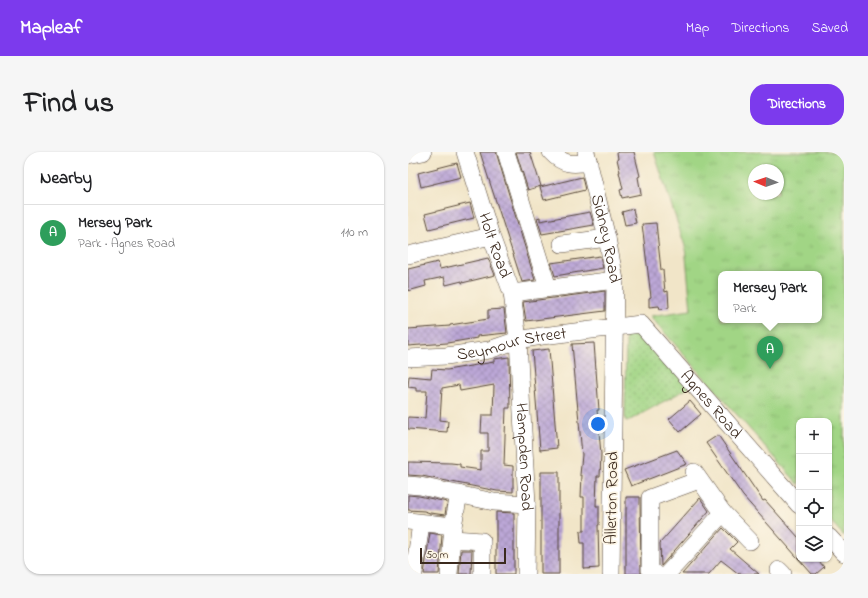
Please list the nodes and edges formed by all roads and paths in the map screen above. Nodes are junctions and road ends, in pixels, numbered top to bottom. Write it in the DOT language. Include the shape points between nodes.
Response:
graph roads {
  1 [pos="423,152"];
  2 [pos="465,152"];
  3 [pos="506,152"];
  4 [pos="552,152"];
  5 [pos="408,155"];
  6 [pos="588,157"];
  7 [pos="491,236"];
  8 [pos="607,238"];
  9 [pos="562,244"];
  10 [pos="408,255"];
  11 [pos="615,280"];
  12 [pos="548,288"];
  13 [pos="512,293"];
  14 [pos="615,327"];
  15 [pos="518,340"];
  16 [pos="408,358"];
  17 [pos="408,485"];
  18 [pos="459,494"];
  19 [pos="796,502"];
  20 [pos="527,504"];
  21 [pos="723,513"];
  22 [pos="414,522"];
  23 [pos="453,532"];
  24 [pos="832,540"];
  25 [pos="750,541"];
  26 [pos="844,553"];
  27 [pos="414,573"];
  28 [pos="449,574"];
  29 [pos="482,574"];
  30 [pos="526,574"];
  31 [pos="611,574"];
  32 [pos="655,574"];
  33 [pos="667,574"];
  1 -- 5 [label="street"];
  2 -- 7 [label="street, Holt Road"];
  3 -- 12 [label="street"];
  4 -- 6 [label="street" via="558,160 575,165"];
  6 -- 8 [label="street, Sidney Road"];
  7 -- 10 [label="street"];
  7 -- 13 [label="street, Holt Road"];
  8 -- 9 [label="street"];
  8 -- 11 [label="street, Sidney Road"];
  11 -- 12 [label="street"];
  11 -- 14 [label="street, Sidney Road"];
  12 -- 13 [label="street"];
  13 -- 15 [label="street, Holt Road"];
  14 -- 15 [label="street, Seymour Street"];
  14 -- 19 [label="street, Agnes Road" via="641,324"];
  14 -- 31 [label="street, Allerton Road"];
  15 -- 16 [label="street, Seymour Street" via="489,350"];
  15 -- 20 [label="street, Hampden Road"];
  17 -- 18 [label="street"];
  18 -- 20 [label="street" via="494,502"];
  18 -- 23 [label="street"];
  20 -- 30 [label="street, Hampden Road"];
  21 -- 25 [label="street"];
  21 -- 32 [label="street" via="696,476 650,498 650,570"];
  21 -- 33 [label="street"];
  22 -- 23 [label="street"];
  22 -- 27 [label="street"];
  23 -- 28 [label="street"];
  23 -- 29 [label="street" via="482,541"];
  24 -- 26 [label="street"];
}
